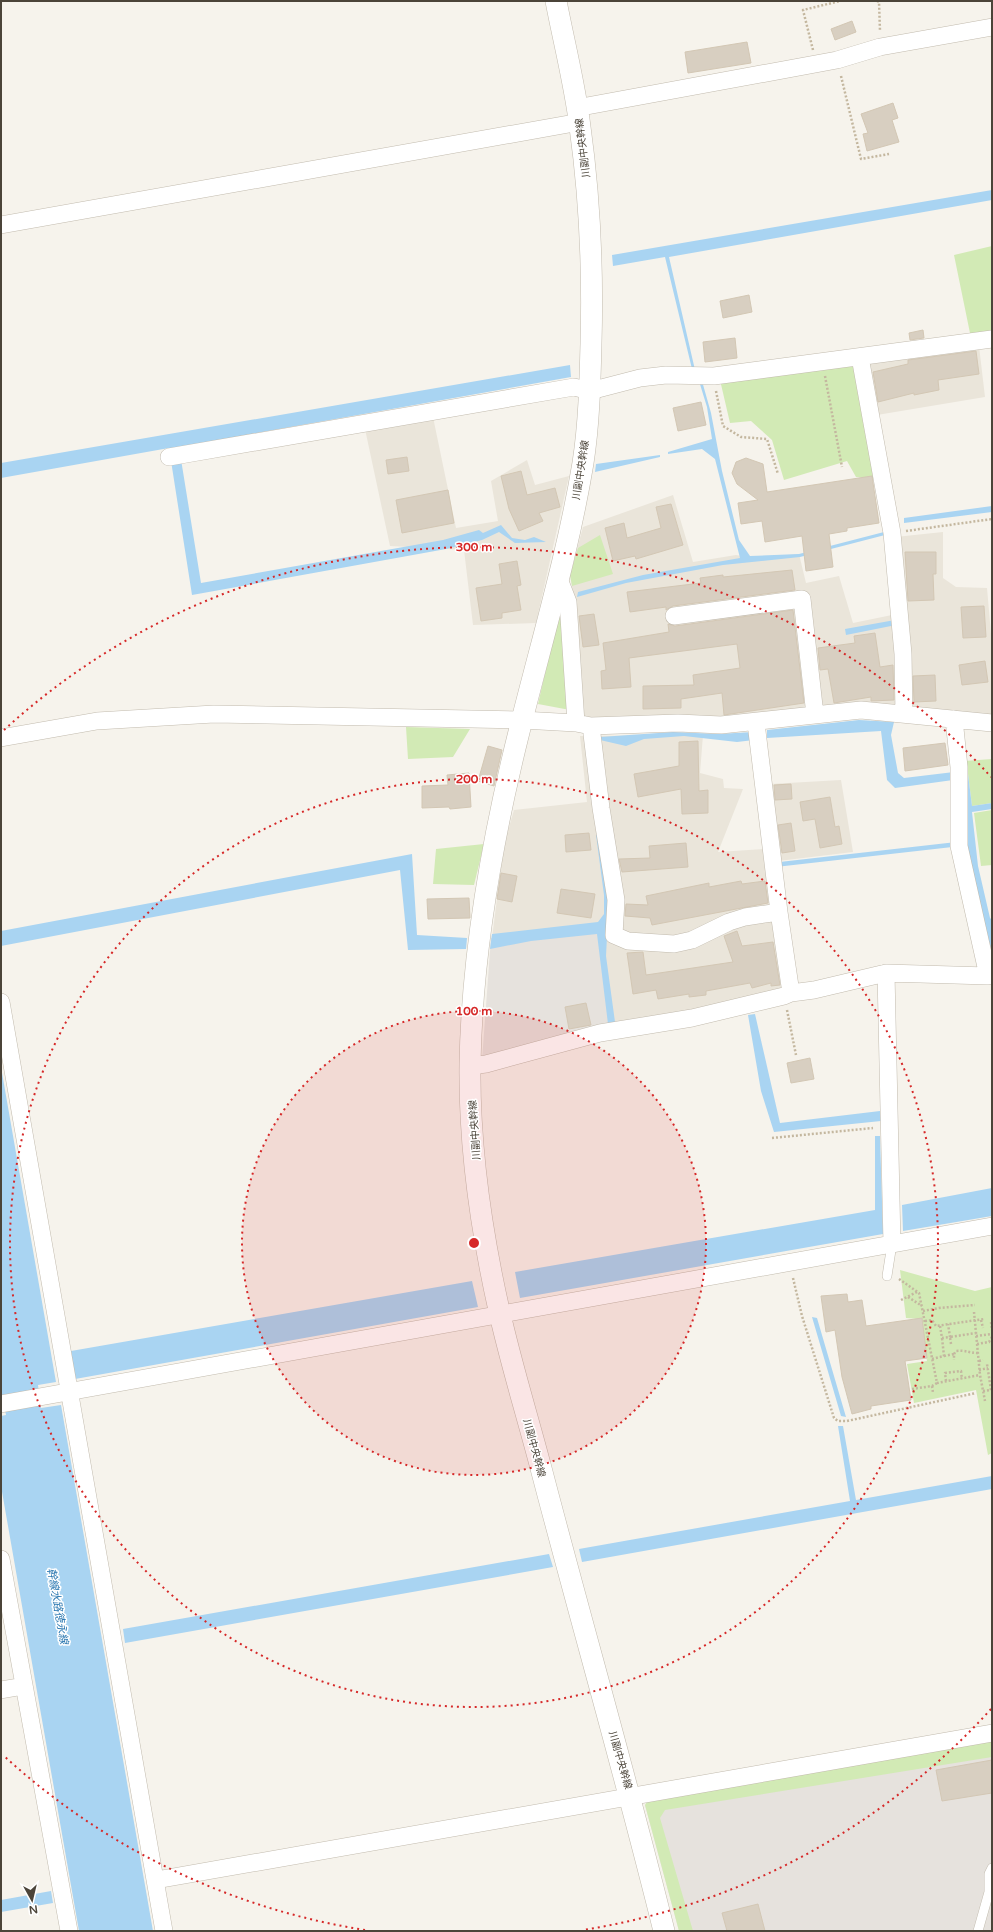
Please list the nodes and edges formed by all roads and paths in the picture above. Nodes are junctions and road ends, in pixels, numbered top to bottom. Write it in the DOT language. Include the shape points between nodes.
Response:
graph roads {
  1 [pos="556,1"];
  2 [pos="840,1"];
  3 [pos="877,1"];
  4 [pos="992,27"];
  5 [pos="880,47"];
  6 [pos="837,60"];
  7 [pos="816,64"];
  8 [pos="578,115"];
  9 [pos="890,154"];
  10 [pos="1,225"];
  11 [pos="992,339"];
  12 [pos="860,357"];
  13 [pos="822,362"];
  14 [pos="714,376"];
  15 [pos="590,391"];
  16 [pos="176,456"];
  17 [pos="842,467"];
  18 [pos="778,474"];
  19 [pos="992,519"];
  20 [pos="892,533"];
  21 [pos="558,579"];
  22 [pos="674,616"];
  23 [pos="904,714"];
  24 [pos="815,715"];
  25 [pos="954,719"];
  26 [pos="522,720"];
  27 [pos="756,723"];
  28 [pos="992,723"];
  29 [pos="584,724"];
  30 [pos="1,738"];
  31 [pos="779,912"];
  32 [pos="886,973"];
  33 [pos="788,995"];
  34 [pos="1,1002"];
  35 [pos="796,1055"];
  36 [pos="470,1066"];
  37 [pos="890,1127"];
  38 [pos="772,1138"];
  39 [pos="992,1226"];
  40 [pos="892,1244"];
  41 [pos="789,1262"];
  42 [pos="887,1273"];
  43 [pos="918,1292"];
  44 [pos="908,1296"];
  45 [pos="901,1300"];
  46 [pos="974,1305"];
  47 [pos="922,1306"];
  48 [pos="923,1312"];
  49 [pos="974,1312"];
  50 [pos="500,1314"];
  51 [pos="925,1321"];
  52 [pos="975,1321"];
  53 [pos="991,1322"];
  54 [pos="948,1324"];
  55 [pos="940,1326"];
  56 [pos="983,1328"];
  57 [pos="992,1332"];
  58 [pos="976,1334"];
  59 [pos="950,1337"];
  60 [pos="992,1337"];
  61 [pos="942,1338"];
  62 [pos="952,1344"];
  63 [pos="977,1344"];
  64 [pos="978,1353"];
  65 [pos="954,1354"];
  66 [pos="944,1356"];
  67 [pos="932,1359"];
  68 [pos="954,1360"];
  69 [pos="983,1360"];
  70 [pos="979,1361"];
  71 [pos="987,1364"];
  72 [pos="988,1368"];
  73 [pos="980,1370"];
  74 [pos="980,1376"];
  75 [pos="962,1378"];
  76 [pos="946,1381"];
  77 [pos="937,1383"];
  78 [pos="932,1386"];
  79 [pos="912,1389"];
  80 [pos="983,1391"];
  81 [pos="69,1392"];
  82 [pos="933,1393"];
  83 [pos="976,1394"];
  84 [pos="985,1401"];
  85 [pos="1,1404"];
  86 [pos="1,1559"];
  87 [pos="24,1686"];
  88 [pos="1,1690"];
  89 [pos="992,1733"];
  90 [pos="631,1798"];
  91 [pos="992,1868"];
  92 [pos="156,1880"];
  93 [pos="990,1891"];
  94 [pos="69,1931"];
  95 [pos="164,1931"];
  96 [pos="664,1931"];
  97 [pos="978,1931"];
  1 -- 8 [label="street, 川副中央幹線"];
  2 -- 7 [label="path" via="803,10"];
  3 -- 5 [label="path"];
  4 -- 5 [label="street"];
  5 -- 6 [label="street"];
  6 -- 7 [label="street"];
  6 -- 9 [label="path" via="861,159"];
  7 -- 8 [label="street"];
  8 -- 10 [label="street"];
  8 -- 15 [label="street, 川副中央幹線" via="590,225"];
  11 -- 12 [label="street"];
  12 -- 13 [label="street"];
  12 -- 20 [label="street"];
  13 -- 14 [label="street"];
  13 -- 17 [label="path"];
  14 -- 15 [label="street" via="666,375 640,378"];
  14 -- 18 [label="path" via="723,426 741,437 767,439"];
  15 -- 16 [label="street" via="574,387"];
  15 -- 21 [label="street, 川副中央幹線" via="583,459"];
  19 -- 20 [label="path"];
  20 -- 23 [label="street" via="903,654"];
  21 -- 26 [label="street, 川副中央幹線"];
  21 -- 29 [label="street" via="568,602"];
  22 -- 24 [label="street" via="802,599"];
  23 -- 24 [label="street" via="861,710"];
  23 -- 25 [label="street"];
  24 -- 27 [label="street"];
  25 -- 28 [label="street"];
  25 -- 32 [label="street" via="959,767 959,846 988,976"];
  26 -- 29 [label="street"];
  26 -- 30 [label="street" via="214,714 97,721"];
  26 -- 36 [label="street, 川副中央幹線" via="494,846 480,932"];
  27 -- 29 [label="street" via="721,726 678,723"];
  27 -- 31 [label="street"];
  29 -- 31 [label="street" via="616,900 614,935 628,941 674,944 692,940 745,917"];
  31 -- 33 [label="street"];
  32 -- 33 [label="street"];
  32 -- 37 [label="street"];
  33 -- 35 [label="path"];
  33 -- 36 [label="street" via="692,1018 600,1033"];
  34 -- 81 [label="street"];
  36 -- 50 [label="street, 川副中央幹線" via="478,1184"];
  37 -- 38 [label="path"];
  37 -- 40 [label="street"];
  39 -- 40 [label="street"];
  40 -- 41 [label="street"];
  40 -- 42 [label="lane"];
  41 -- 50 [label="street"];
  41 -- 83 [label="path" via="802,1316 834,1418 838,1421"];
  42 -- 43 [label="path"];
  43 -- 44 [label="path"];
  43 -- 47 [label="path"];
  44 -- 45 [label="path"];
  44 -- 47 [label="path"];
  46 -- 48 [label="path"];
  47 -- 48 [label="path"];
  48 -- 51 [label="path"];
  49 -- 52 [label="path"];
  50 -- 81 [label="street"];
  50 -- 90 [label="street, 川副中央幹線"];
  51 -- 55 [label="path" via="932,1320 936,1326"];
  51 -- 67 [label="path"];
  52 -- 54 [label="path"];
  52 -- 56 [label="path" via="983,1320"];
  52 -- 58 [label="path"];
  53 -- 57 [label="path"];
  54 -- 55 [label="path"];
  54 -- 59 [label="path"];
  55 -- 61 [label="path"];
  57 -- 58 [label="path"];
  58 -- 59 [label="path"];
  58 -- 63 [label="path"];
  59 -- 61 [label="path"];
  59 -- 62 [label="path"];
  60 -- 63 [label="path" via="989,1342"];
  61 -- 66 [label="path"];
  63 -- 64 [label="path"];
  64 -- 65 [label="path" via="966,1350 956,1351"];
  64 -- 70 [label="path"];
  65 -- 66 [label="path"];
  65 -- 68 [label="path"];
  66 -- 67 [label="path"];
  67 -- 77 [label="path"];
  69 -- 70 [label="path"];
  70 -- 73 [label="path"];
  71 -- 72 [label="path"];
  72 -- 73 [label="path"];
  72 -- 80 [label="path" via="991,1390"];
  73 -- 74 [label="path"];
  74 -- 75 [label="path"];
  74 -- 80 [label="path"];
  75 -- 76 [label="path"];
  75 -- 76 [label="path" via="961,1371 945,1373"];
  76 -- 77 [label="path"];
  77 -- 78 [label="path"];
  78 -- 79 [label="path"];
  78 -- 82 [label="path"];
  80 -- 84 [label="path"];
  81 -- 85 [label="street"];
  81 -- 92 [label="street"];
  86 -- 87 [label="street"];
  87 -- 88 [label="street"];
  87 -- 94 [label="street"];
  89 -- 90 [label="street"];
  90 -- 92 [label="street"];
  90 -- 96 [label="street, 川副中央幹線"];
  91 -- 93 [label="lane" via="989,1874"];
  92 -- 95 [label="street"];
  93 -- 97 [label="lane"];
}
